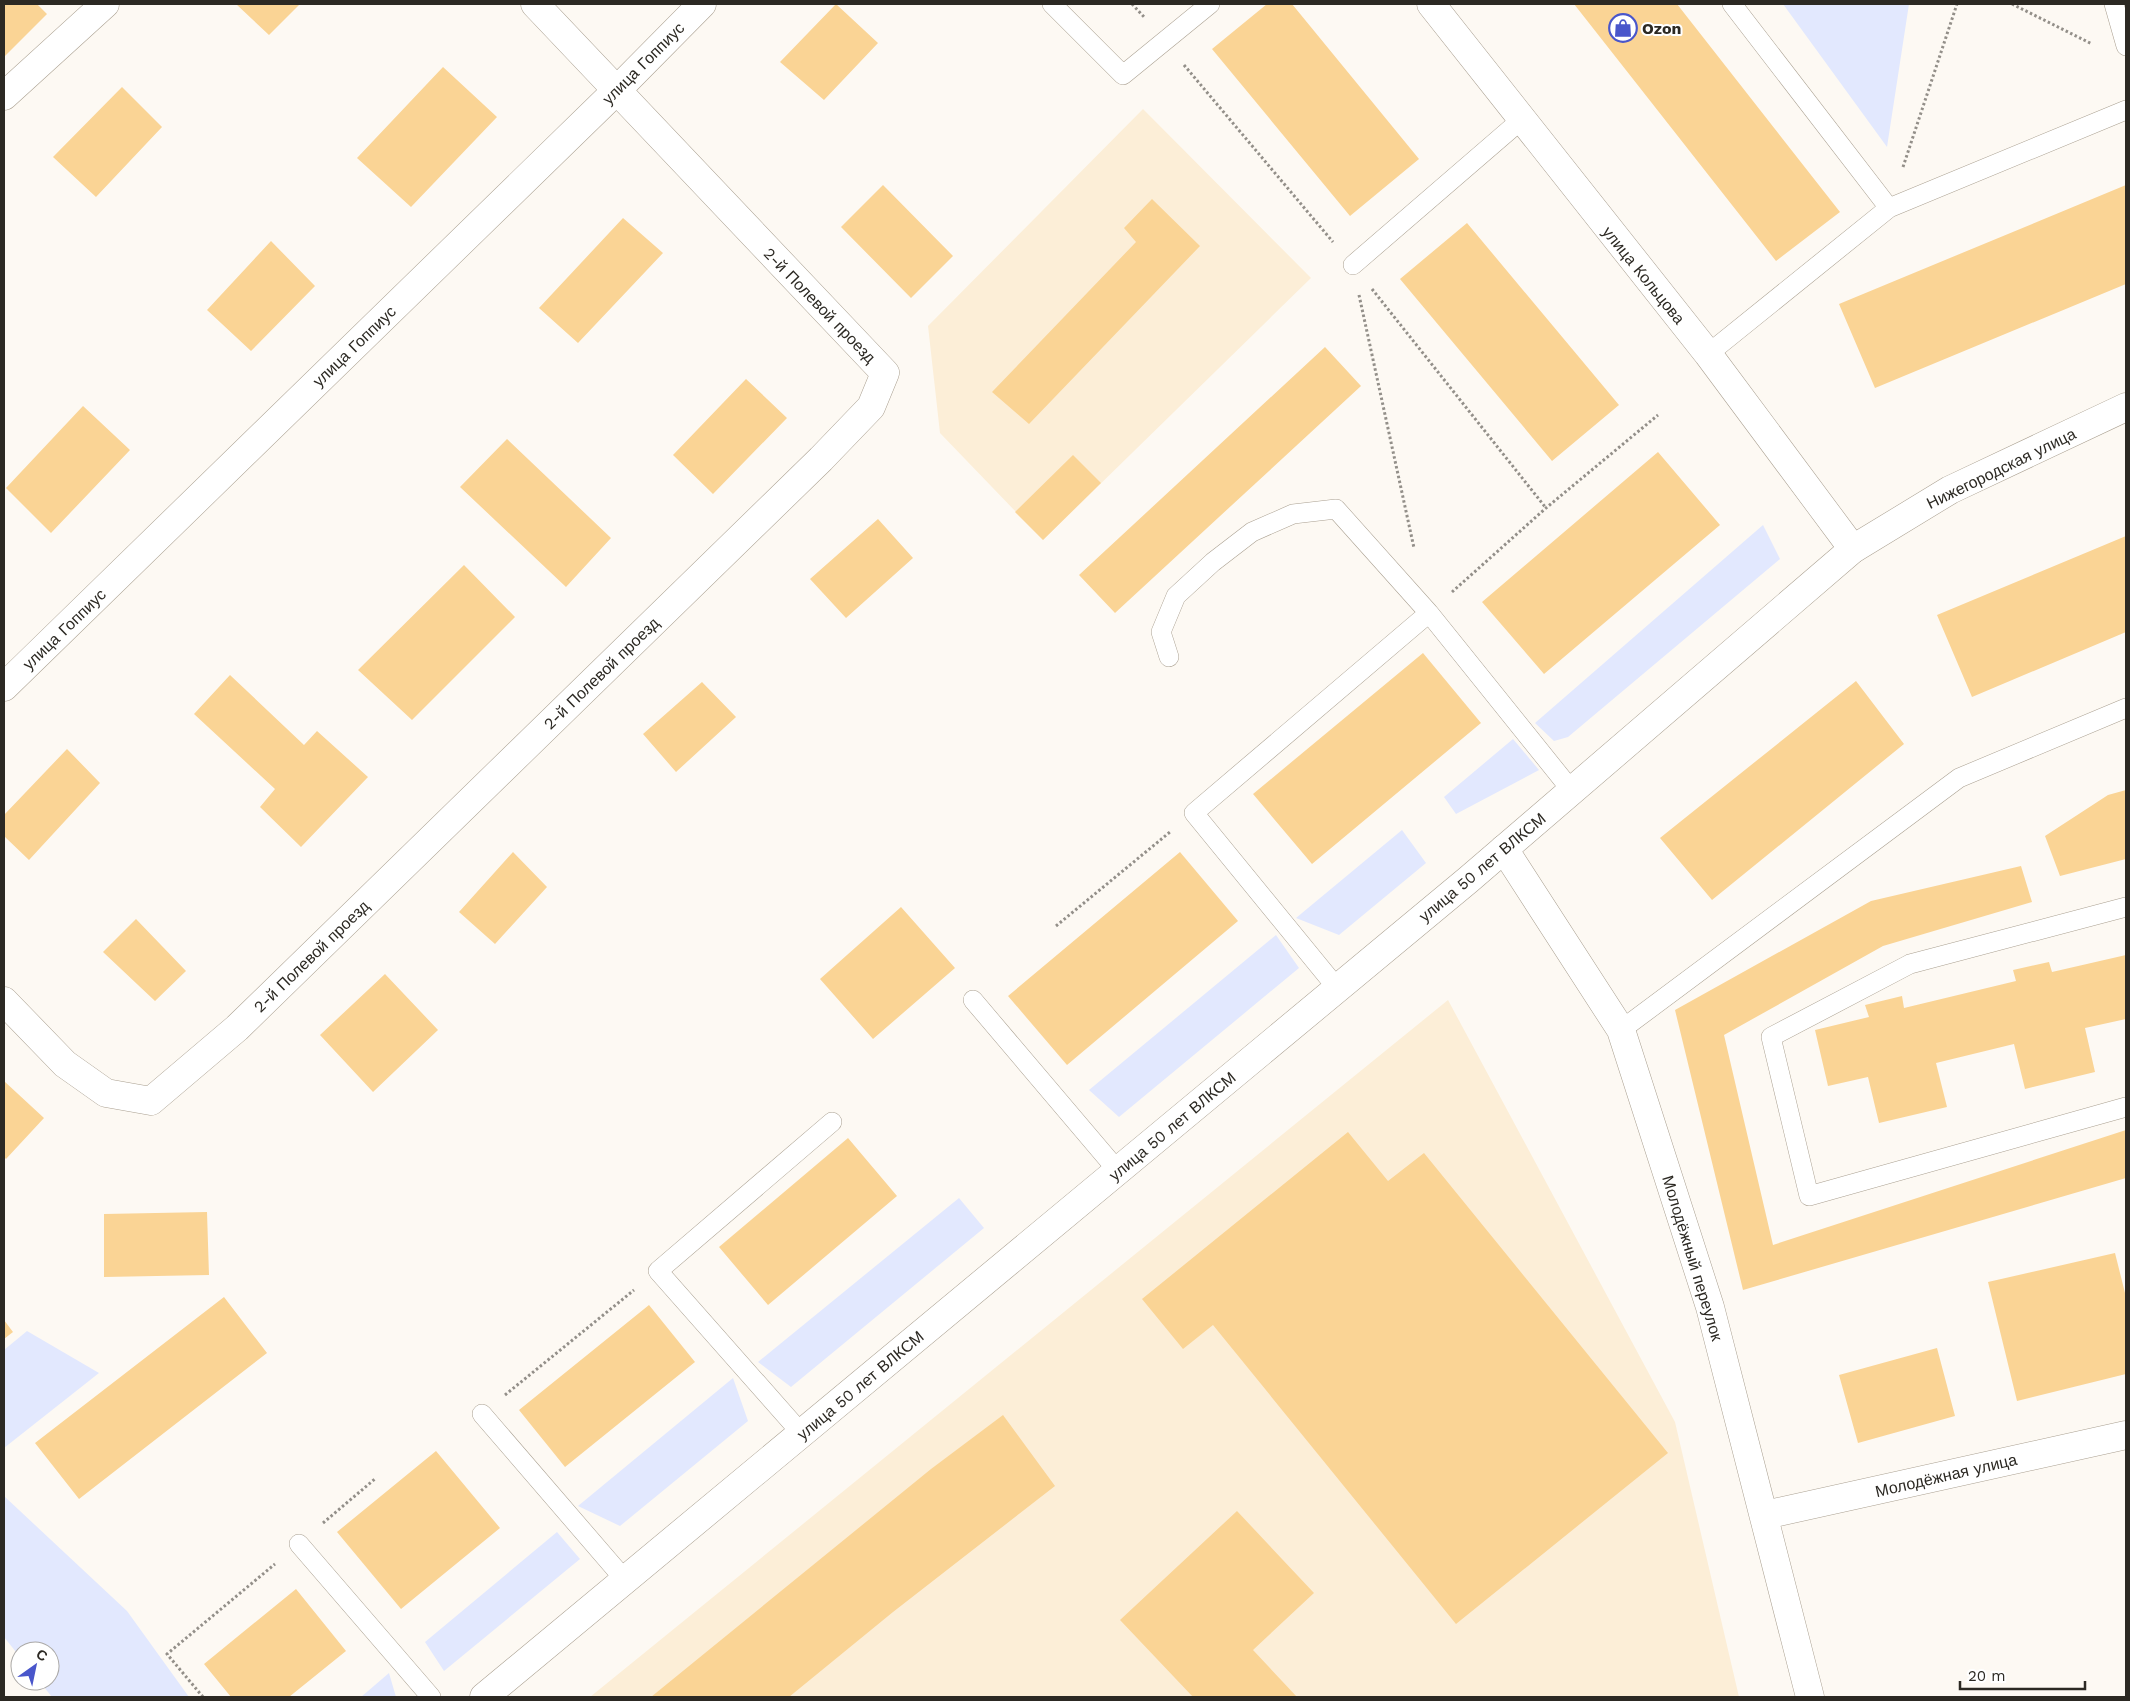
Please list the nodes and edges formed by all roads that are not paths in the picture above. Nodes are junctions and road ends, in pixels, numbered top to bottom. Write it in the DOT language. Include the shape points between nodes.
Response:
graph roads {
  1 [pos="105,4"];
  2 [pos="535,4"];
  3 [pos="702,4"];
  4 [pos="1052,4"];
  5 [pos="1210,4"];
  6 [pos="1431,4"];
  7 [pos="1732,4"];
  8 [pos="2114,4"];
  9 [pos="2126,46"];
  10 [pos="617,90"];
  11 [pos="4,96"];
  12 [pos="2126,110"];
  13 [pos="1521,120"];
  14 [pos="1889,208"];
  15 [pos="1353,265"];
  16 [pos="1708,354"];
  17 [pos="2126,407"];
  18 [pos="1853,549"];
  19 [pos="1429,613"];
  20 [pos="1169,657"];
  21 [pos="4,687"];
  22 [pos="2126,708"];
  23 [pos="1572,791"];
  24 [pos="1504,849"];
  25 [pos="2126,907"];
  26 [pos="1337,988"];
  27 [pos="972,1000"];
  28 [pos="4,1002"];
  29 [pos="1621,1030"];
  30 [pos="2126,1107"];
  31 [pos="832,1122"];
  32 [pos="1118,1171"];
  33 [pos="482,1414"];
  34 [pos="802,1434"];
  35 [pos="2126,1435"];
  36 [pos="1765,1516"];
  37 [pos="299,1544"];
  38 [pos="625,1580"];
  39 [pos="431,1697"];
  40 [pos="484,1697"];
  41 [pos="1810,1697"];
  1 -- 11 [label="street"];
  2 -- 10 [label="street"];
  3 -- 10 [label="street, улица Гоппиус"];
  4 -- 5 [label="lane" via="1123,75"];
  6 -- 13 [label="street, улица Кольцова"];
  7 -- 14 [label="lane"];
  8 -- 9 [label="lane"];
  10 -- 21 [label="street, улица Гоппиус"];
  10 -- 28 [label="street, 2-й Полевой проезд" via="885,373 872,407 237,1028 151,1102 106,1093 65,1064"];
  12 -- 14 [label="lane"];
  13 -- 15 [label="lane"];
  13 -- 16 [label="street, улица Кольцова"];
  14 -- 16 [label="lane"];
  16 -- 18 [label="street, улица Кольцова"];
  17 -- 18 [label="street, Нижегородская улица" via="1950,490"];
  18 -- 23 [label="street, улица 50 лет ВЛКСМ"];
  19 -- 20 [label="lane" via="1336,509 1293,514 1252,532 1176,596 1161,632"];
  19 -- 23 [label="lane"];
  19 -- 26 [label="lane" via="1194,812"];
  22 -- 29 [label="lane" via="1959,778"];
  23 -- 24 [label="street, улица 50 лет ВЛКСМ"];
  24 -- 26 [label="street, улица 50 лет ВЛКСМ"];
  24 -- 29 [label="street, Молодёжный переулок"];
  25 -- 30 [label="lane" via="1910,964 1771,1037 1809,1196"];
  26 -- 32 [label="street, улица 50 лет ВЛКСМ"];
  27 -- 32 [label="lane"];
  29 -- 36 [label="street, Молодёжный переулок" via="1710,1307"];
  31 -- 34 [label="lane" via="658,1271"];
  32 -- 34 [label="street, улица 50 лет ВЛКСМ"];
  33 -- 38 [label="lane"];
  34 -- 38 [label="street, улица 50 лет ВЛКСМ"];
  35 -- 36 [label="street, Молодёжная улица"];
  36 -- 41 [label="street, Молодёжный переулок"];
  37 -- 39 [label="lane"];
  38 -- 40 [label="street, улица 50 лет ВЛКСМ"];
}
